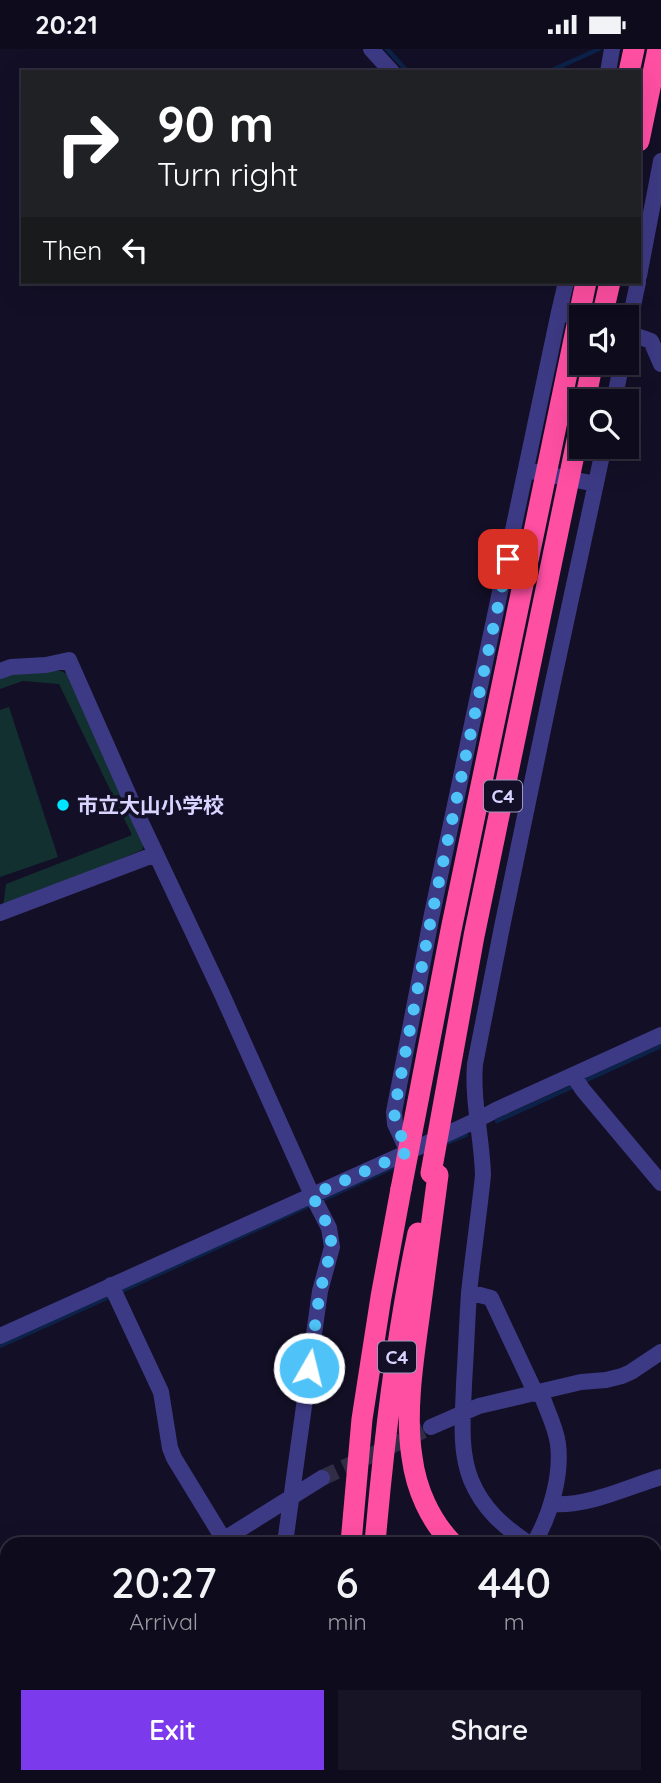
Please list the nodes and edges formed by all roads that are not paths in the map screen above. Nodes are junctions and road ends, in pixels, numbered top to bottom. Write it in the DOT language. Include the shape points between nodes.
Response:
graph roads {
  1 [pos="371,49"];
  2 [pos="634,49"];
  3 [pos="658,49"];
  4 [pos="615,50"];
  5 [pos="389,70"];
  6 [pos="609,70"];
  7 [pos="629,70"];
  8 [pos="641,131"];
  9 [pos="661,161"];
  10 [pos="641,266"];
  11 [pos="566,284"];
  12 [pos="586,284"];
  13 [pos="610,284"];
  14 [pos="638,284"];
  15 [pos="605,305"];
  16 [pos="633,305"];
  17 [pos="559,312"];
  18 [pos="569,315"];
  19 [pos="639,338"];
  20 [pos="661,364"];
  21 [pos="573,459"];
  22 [pos="601,459"];
  23 [pos="526,470"];
  24 [pos="596,484"];
  25 [pos="0,671"];
  26 [pos="482,683"];
  27 [pos="550,697"];
  28 [pos="156,854"];
  29 [pos="0,913"];
  30 [pos="432,914"];
  31 [pos="502,927"];
  32 [pos="661,1035"];
  33 [pos="573,1075"];
  34 [pos="477,1120"];
  35 [pos="408,1152"];
  36 [pos="435,1174"];
  37 [pos="661,1183"];
  38 [pos="312,1195"];
  39 [pos="111,1285"];
  40 [pos="469,1292"];
  41 [pos="0,1336"];
  42 [pos="661,1352"];
  43 [pos="538,1393"];
  44 [pos="463,1413"];
  45 [pos="431,1427"];
  46 [pos="661,1477"];
  47 [pos="322,1478"];
  48 [pos="292,1497"];
  49 [pos="552,1504"];
  50 [pos="218,1537"];
  51 [pos="229,1537"];
  52 [pos="286,1537"];
  53 [pos="350,1537"];
  54 [pos="377,1537"];
  55 [pos="445,1537"];
  56 [pos="520,1537"];
  57 [pos="537,1537"];
  1 -- 5 [label="street"];
  2 -- 7 [label="highway"];
  3 -- 8 [label="highway"];
  4 -- 6 [label="street"];
  9 -- 10 [label="street"];
  11 -- 17 [label="street"];
  12 -- 53 [label="highway, C4, bridge" via="401,1189 362,1419"];
  13 -- 15 [label="highway"];
  14 -- 16 [label="street"];
  17 -- 18 [label="street"];
  17 -- 23 [label="street"];
  19 -- 20 [label="street" via="651,341"];
  21 -- 36 [label="highway, C4, bridge" via="474,936"];
  22 -- 24 [label="street"];
  23 -- 24 [label="street"];
  23 -- 26 [label="street"];
  24 -- 27 [label="street"];
  25 -- 28 [label="street" via="69,660"];
  26 -- 27 [label="street"];
  26 -- 30 [label="street"];
  27 -- 31 [label="street"];
  28 -- 29 [label="street"];
  28 -- 38 [label="street"];
  30 -- 31 [label="street"];
  30 -- 35 [label="street" via="394,1112"];
  31 -- 34 [label="street" via="475,1064"];
  32 -- 33 [label="street"];
  33 -- 34 [label="street"];
  33 -- 37 [label="street"];
  34 -- 35 [label="street"];
  34 -- 40 [label="street" via="483,1175"];
  35 -- 38 [label="street"];
  36 -- 54 [label="highway, C4" via="411,1263"];
  36 -- 55 [label="highway" via="413,1364 410,1445 422,1495"];
  38 -- 39 [label="street"];
  38 -- 48 [label="street" via="329,1228 332,1247 320,1291"];
  39 -- 41 [label="street"];
  39 -- 50 [label="street" via="161,1392 174,1458"];
  40 -- 43 [label="street" via="491,1298"];
  40 -- 44 [label="street"];
  42 -- 43 [label="street" via="622,1376"];
  43 -- 44 [label="street"];
  43 -- 49 [label="street" via="558,1442"];
  44 -- 45 [label="street"];
  44 -- 56 [label="street" via="465,1461 477,1493 497,1520"];
  46 -- 49 [label="street" via="595,1499"];
  47 -- 48 [label="street"];
  48 -- 51 [label="street"];
  48 -- 52 [label="street"];
  49 -- 57 [label="street"];
}
